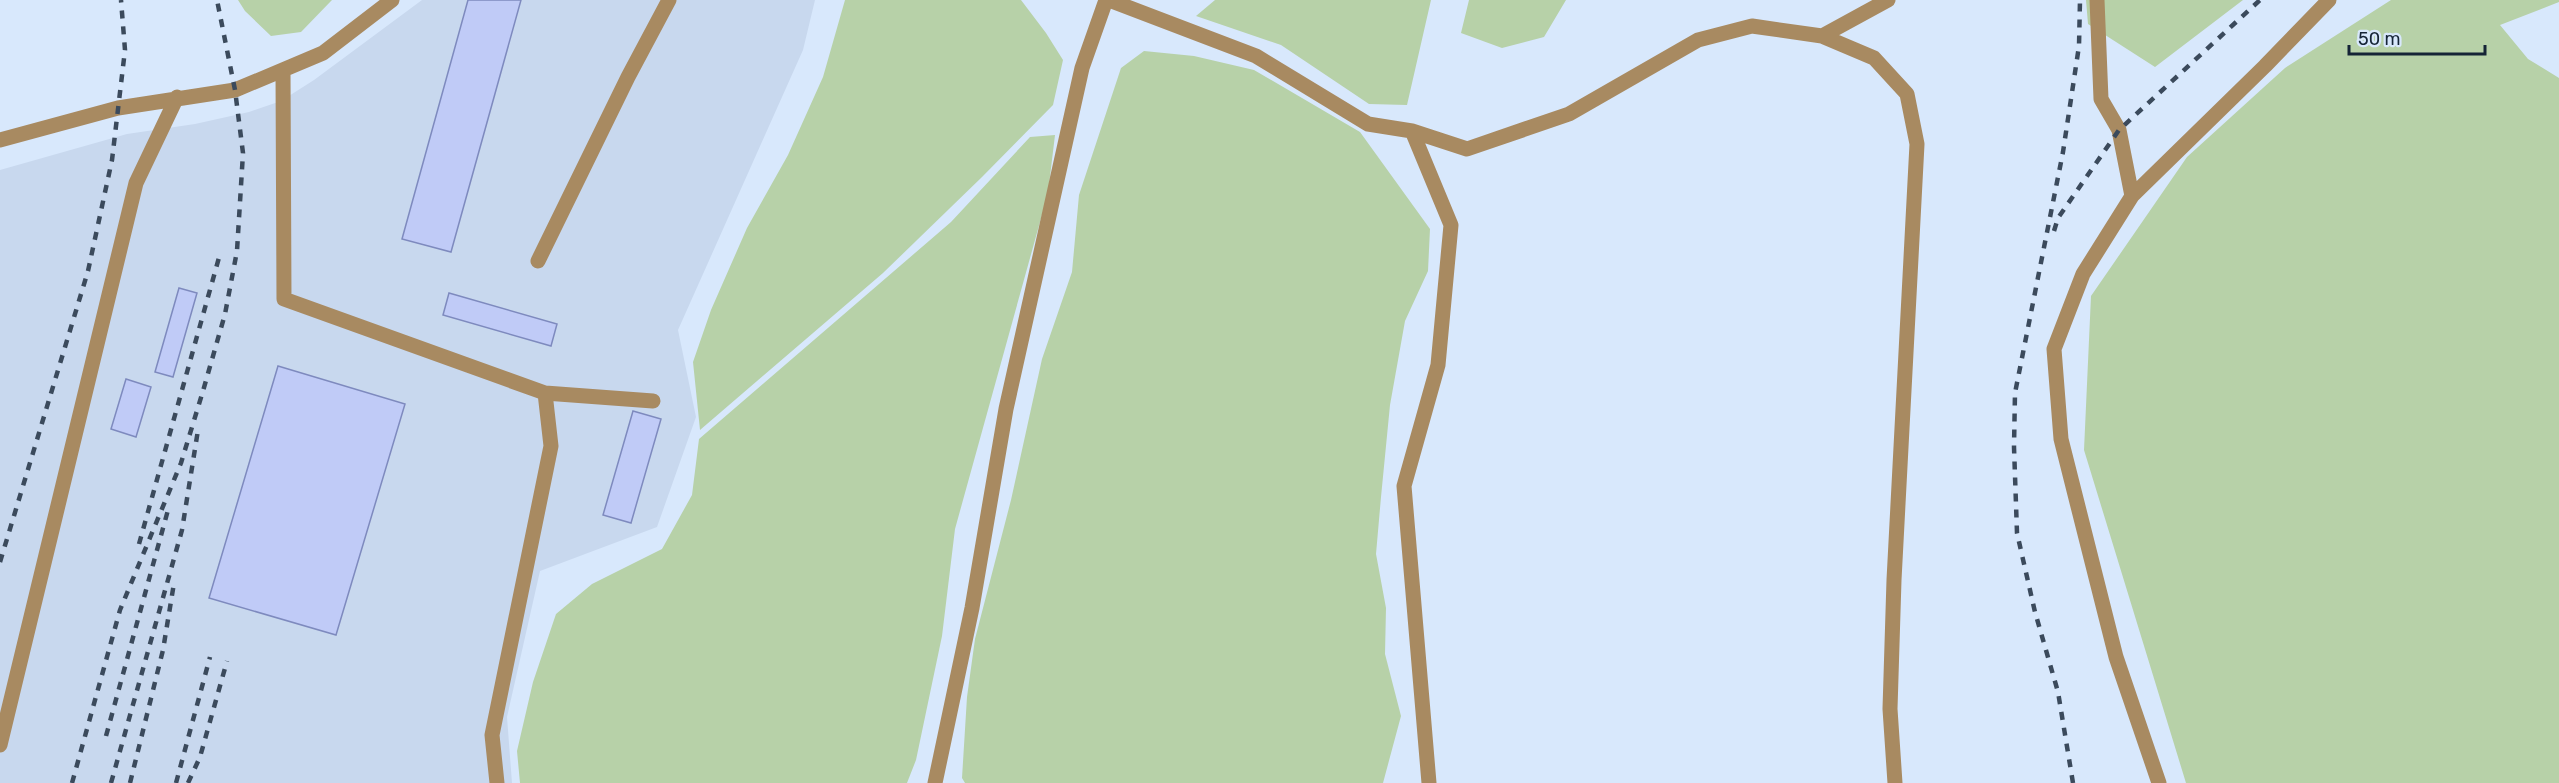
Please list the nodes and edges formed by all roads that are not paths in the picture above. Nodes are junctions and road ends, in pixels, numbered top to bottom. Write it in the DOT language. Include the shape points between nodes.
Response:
graph roads {
  1 [pos="392,0"];
  2 [pos="669,0"];
  3 [pos="1108,0"];
  4 [pos="1888,0"];
  5 [pos="2097,0"];
  6 [pos="2329,0"];
  7 [pos="1822,36"];
  8 [pos="283,70"];
  9 [pos="177,97"];
  10 [pos="1412,131"];
  11 [pos="0,140"];
  12 [pos="2132,196"];
  13 [pos="538,261"];
  14 [pos="546,393"];
  15 [pos="653,401"];
  16 [pos="0,745"];
  17 [pos="496,783"];
  18 [pos="935,783"];
  19 [pos="1429,783"];
  20 [pos="1895,783"];
  21 [pos="2159,783"];
  1 -- 8 [label="street" via="323,52"];
  2 -- 13 [label="street"];
  3 -- 10 [label="street" via="1256,56 1368,124"];
  3 -- 18 [label="street" via="1082,68 1006,409 972,608"];
  4 -- 7 [label="street"];
  5 -- 12 [label="street" via="2101,99 2120,130"];
  6 -- 12 [label="street"];
  7 -- 10 [label="street" via="1752,26 1698,40 1569,114 1467,149"];
  7 -- 20 [label="street" via="1874,58 1907,94 1917,144 1894,580 1890,710"];
  8 -- 9 [label="street" via="235,90"];
  8 -- 14 [label="street" via="284,299"];
  9 -- 11 [label="street" via="118,108"];
  9 -- 16 [label="street" via="136,183"];
  10 -- 19 [label="street" via="1450,225 1438,364 1404,486"];
  12 -- 21 [label="street" via="2084,273 2054,349 2061,439 2116,657"];
  14 -- 15 [label="street"];
  14 -- 17 [label="street" via="551,446 492,735"];
}
